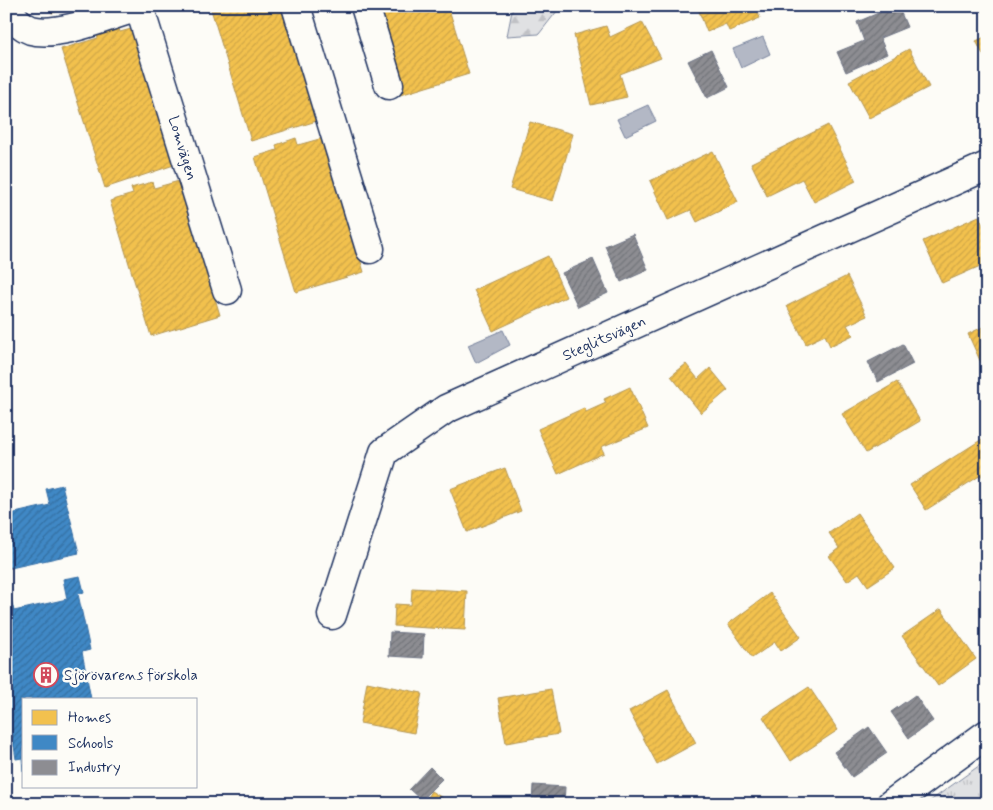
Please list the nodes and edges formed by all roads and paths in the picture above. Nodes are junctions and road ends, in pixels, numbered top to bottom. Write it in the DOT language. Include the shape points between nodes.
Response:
graph roads {
  1 [pos="6,6"];
  2 [pos="139,6"];
  3 [pos="296,6"];
  4 [pos="365,6"];
  5 [pos="389,85"];
  6 [pos="987,166"];
  7 [pos="370,249"];
  8 [pos="227,290"];
  9 [pos="332,615"];
  10 [pos="987,734"];
  11 [pos="891,804"];
  1 -- 2 [label="street, Lomvägen" via="20,23 31,30 48,31"];
  2 -- 8 [label="street, Lomvägen"];
  3 -- 7 [label="street"];
  4 -- 5 [label="street"];
  6 -- 9 [label="street, Steglitsvägen" via="446,409 384,452"];
  10 -- 11 [label="street"];
}
